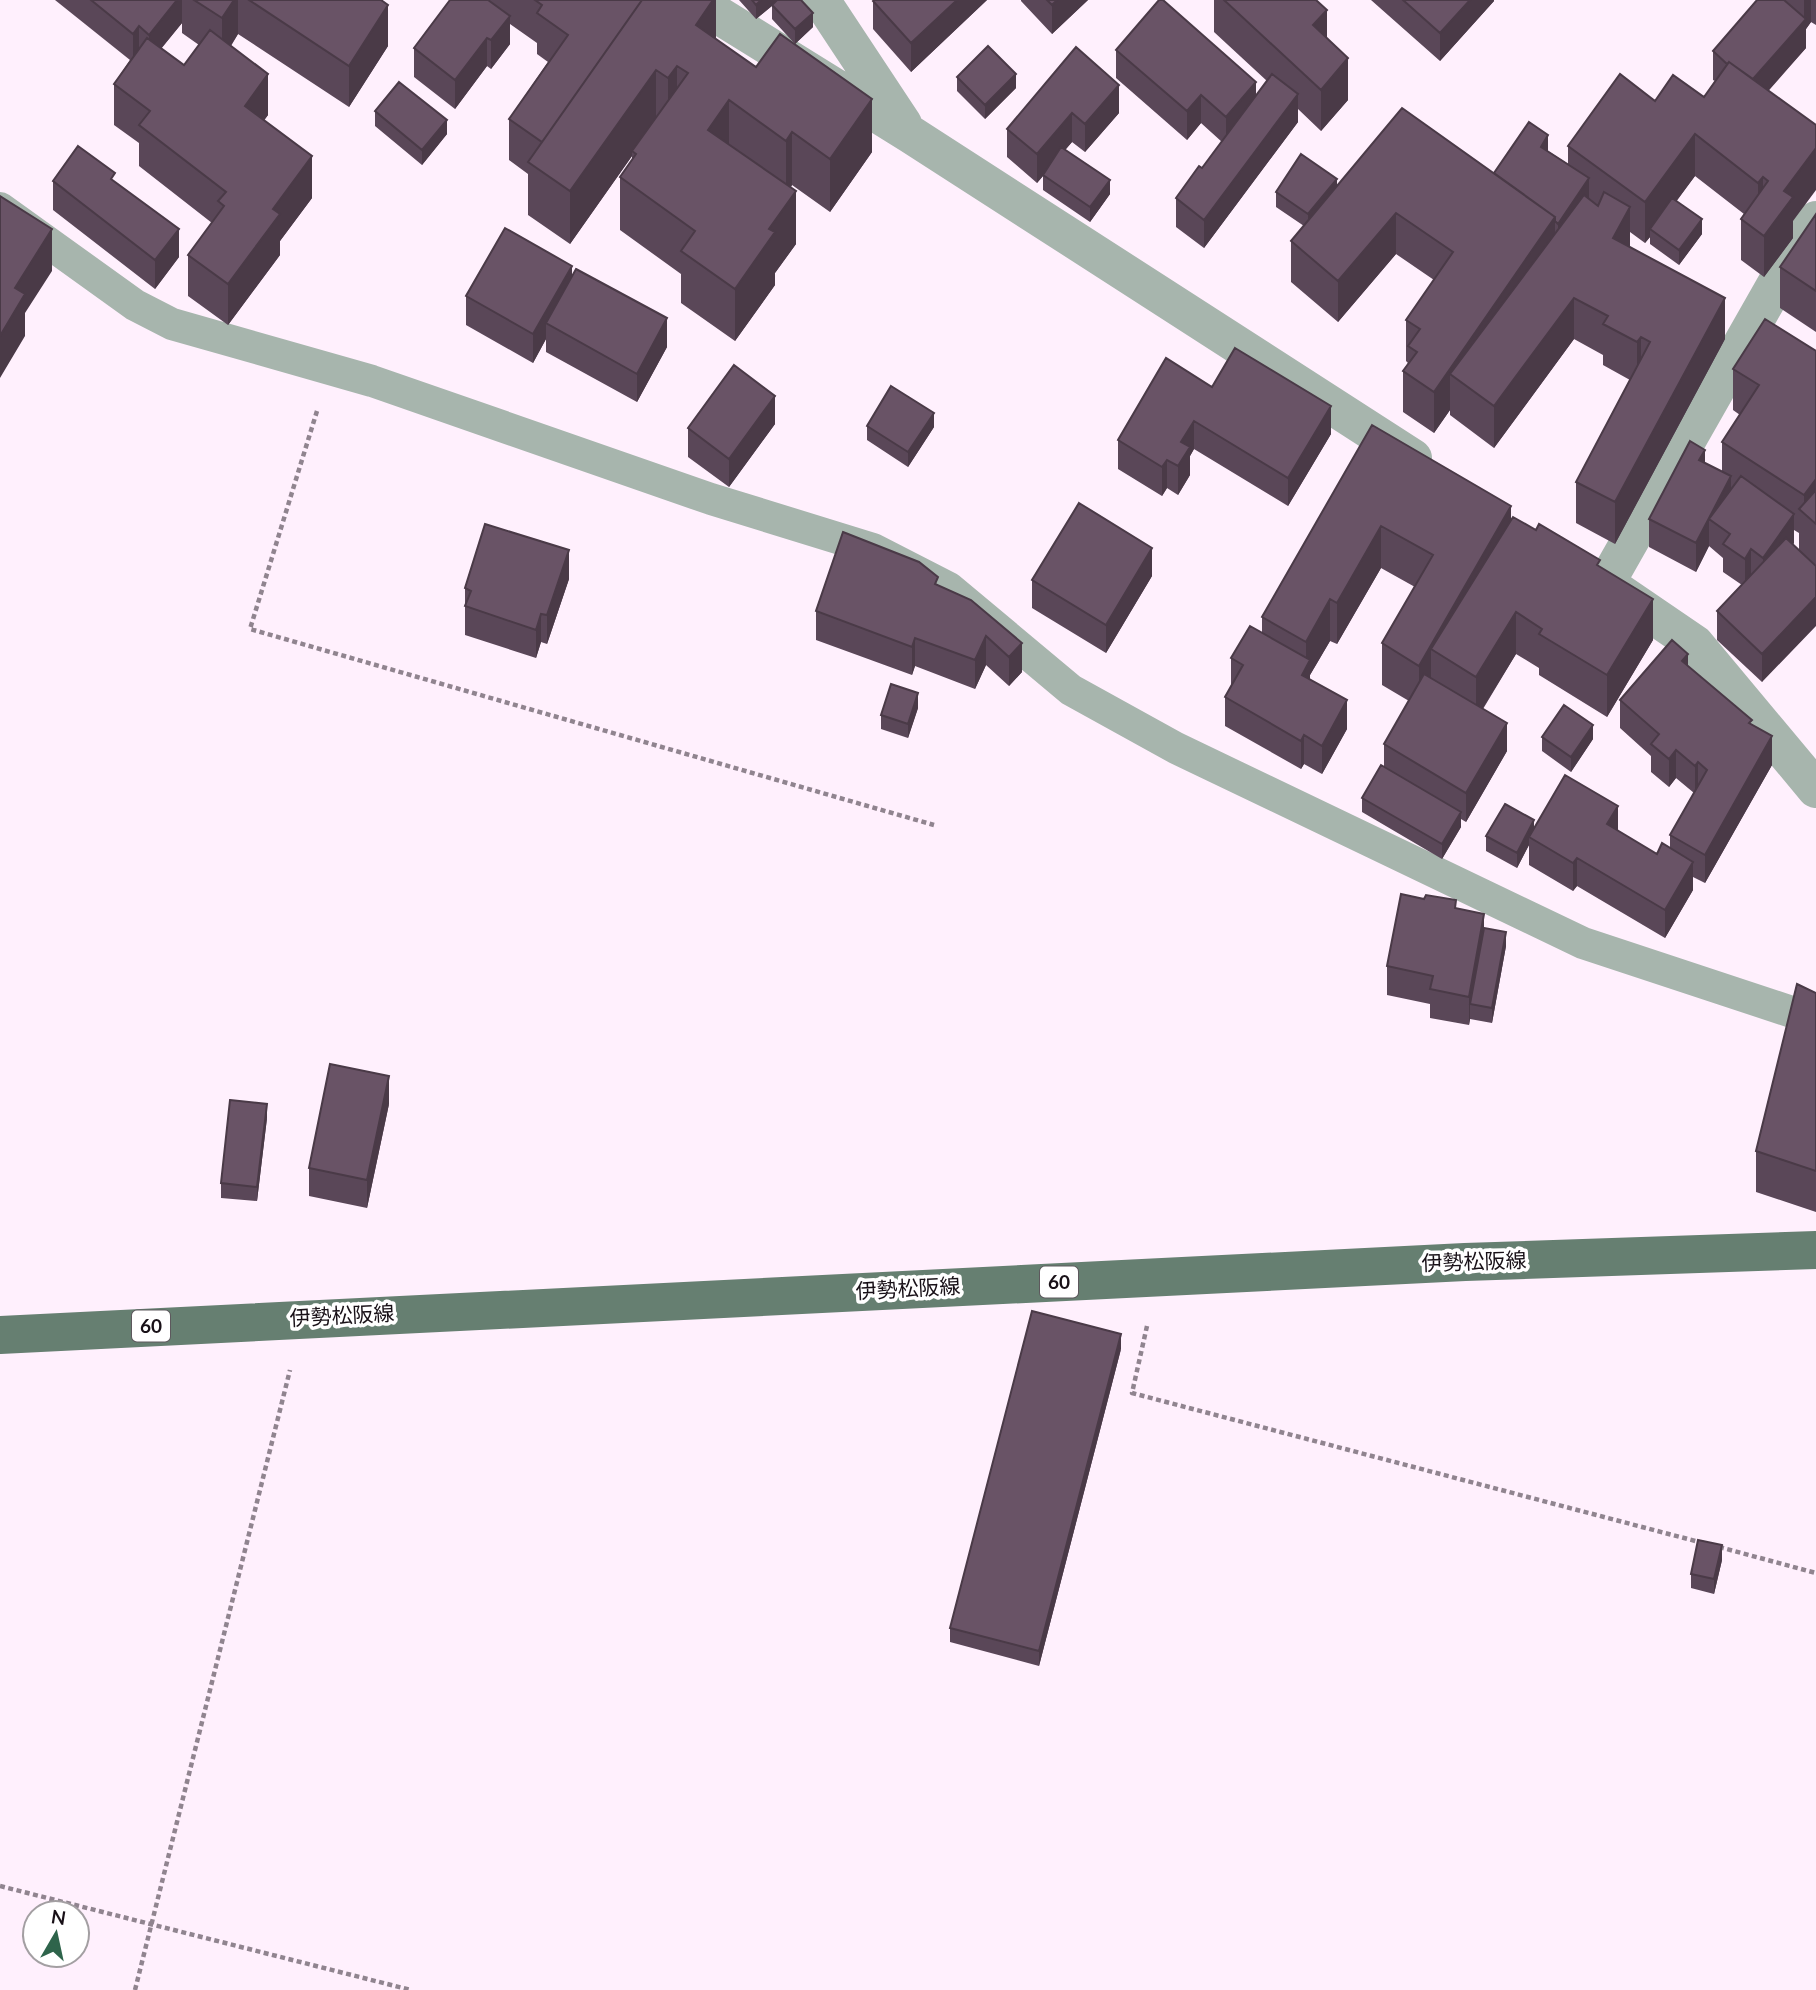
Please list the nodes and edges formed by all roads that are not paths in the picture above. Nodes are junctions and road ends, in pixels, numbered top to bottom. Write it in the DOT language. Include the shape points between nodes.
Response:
graph roads {
  1 [pos="694,0"];
  2 [pos="821,0"];
  3 [pos="910,134"];
  4 [pos="0,208"];
  5 [pos="1816,220"];
  6 [pos="1443,478"];
  7 [pos="1572,561"];
  8 [pos="1606,583"];
  9 [pos="1816,789"];
  10 [pos="1816,1020"];
  11 [pos="1816,1250"];
  12 [pos="0,1335"];
  1 -- 3 [label="street"];
  2 -- 3 [label="street"];
  3 -- 6 [label="street"];
  4 -- 10 [label="lane" via="135,304 172,324 372,381 711,499 873,549 949,588 1072,690 1176,748 1583,943"];
  5 -- 8 [label="street"];
  7 -- 8 [label="street"];
  8 -- 9 [label="street" via="1695,644"];
  11 -- 12 [label="main road, 伊勢松阪線 / 60"];
}
